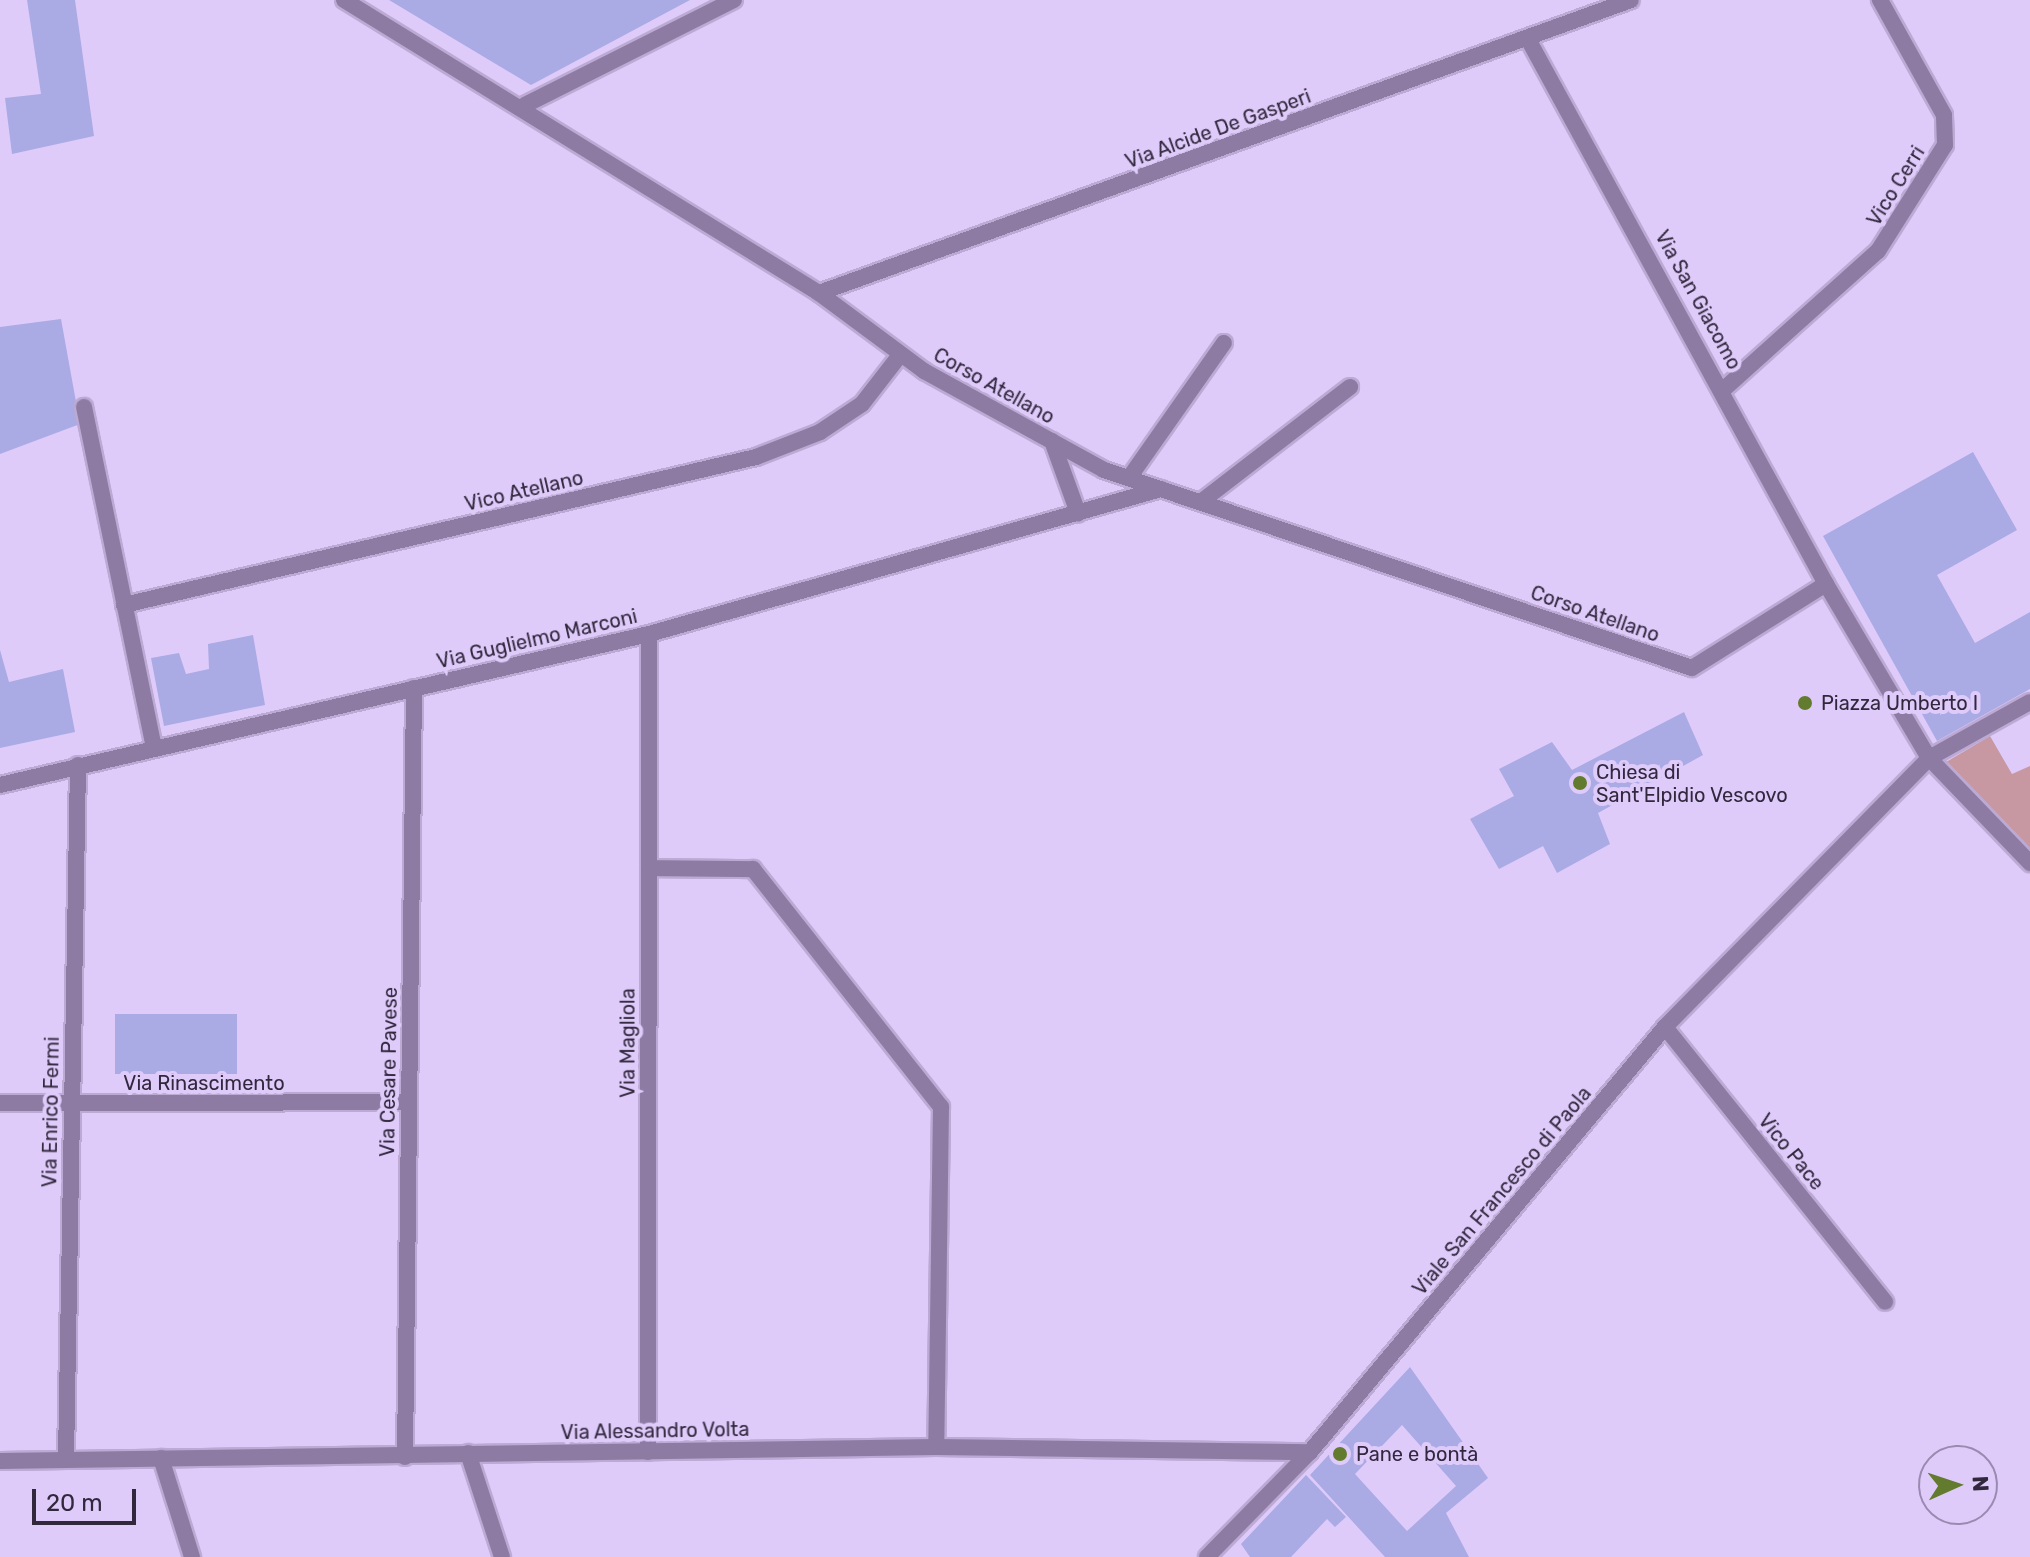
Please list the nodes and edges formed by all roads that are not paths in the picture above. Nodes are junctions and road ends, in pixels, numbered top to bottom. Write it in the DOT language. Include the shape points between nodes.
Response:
graph roads {
  1 [pos="344,0"];
  2 [pos="734,0"];
  3 [pos="1631,0"];
  4 [pos="1880,0"];
  5 [pos="1528,39"];
  6 [pos="525,105"];
  7 [pos="819,293"];
  8 [pos="1224,343"];
  9 [pos="900,355"];
  10 [pos="1350,387"];
  11 [pos="1724,389"];
  12 [pos="84,407"];
  13 [pos="1052,441"];
  14 [pos="1129,478"];
  15 [pos="1163,489"];
  16 [pos="1202,501"];
  17 [pos="1078,513"];
  18 [pos="1826,584"];
  19 [pos="124,605"];
  20 [pos="649,634"];
  21 [pos="414,688"];
  22 [pos="2030,702"];
  23 [pos="154,748"];
  24 [pos="1929,758"];
  25 [pos="78,765"];
  26 [pos="0,785"];
  27 [pos="2030,863"];
  28 [pos="649,868"];
  29 [pos="1665,1027"];
  30 [pos="409,1102"];
  31 [pos="0,1103"];
  32 [pos="72,1104"];
  33 [pos="1885,1302"];
  34 [pos="936,1447"];
  35 [pos="648,1452"];
  36 [pos="1310,1452"];
  37 [pos="468,1453"];
  38 [pos="405,1457"];
  39 [pos="161,1458"];
  40 [pos="66,1459"];
  41 [pos="0,1461"];
  42 [pos="192,1557"];
  43 [pos="502,1557"];
  44 [pos="1207,1557"];
  1 -- 6 [label="street, Corso Atellano"];
  2 -- 6 [label="street"];
  3 -- 5 [label="street, Via Alcide De Gasperi"];
  4 -- 11 [label="street, Vico Cerri" via="1944,115 1945,145 1878,251"];
  5 -- 7 [label="street, Via Alcide De Gasperi"];
  5 -- 11 [label="street, Via San Giacomo"];
  6 -- 7 [label="street, Corso Atellano"];
  7 -- 9 [label="street, Corso Atellano"];
  8 -- 14 [label="street"];
  9 -- 13 [label="street, Corso Atellano"];
  9 -- 19 [label="street, Vico Atellano" via="862,404 820,432 756,457"];
  10 -- 16 [label="street"];
  11 -- 18 [label="street, Via San Giacomo"];
  12 -- 19 [label="street"];
  13 -- 14 [label="street, Corso Atellano"];
  13 -- 17 [label="street"];
  14 -- 15 [label="street, Corso Atellano"];
  15 -- 16 [label="street, Corso Atellano"];
  15 -- 17 [label="street, Via Guglielmo Marconi"];
  16 -- 18 [label="street, Corso Atellano" via="1692,668"];
  17 -- 20 [label="street, Via Guglielmo Marconi"];
  18 -- 24 [label="street"];
  19 -- 23 [label="street"];
  20 -- 21 [label="street, Via Guglielmo Marconi"];
  20 -- 28 [label="street, Via Magliola"];
  21 -- 23 [label="street, Via Guglielmo Marconi"];
  21 -- 30 [label="street, Via Cesare Pavese"];
  22 -- 24 [label="street"];
  23 -- 25 [label="street, Via Guglielmo Marconi"];
  24 -- 27 [label="street"];
  24 -- 29 [label="street, Viale San Francesco di Paola"];
  25 -- 26 [label="street, Via Guglielmo Marconi"];
  25 -- 32 [label="street, Via Enrico Fermi"];
  28 -- 34 [label="street" via="753,869 941,1107"];
  28 -- 35 [label="street, Via Magliola"];
  29 -- 33 [label="street, Vico Pace"];
  29 -- 36 [label="street, Viale San Francesco di Paola"];
  30 -- 32 [label="street, Via Rinascimento"];
  30 -- 38 [label="street, Via Cesare Pavese"];
  31 -- 32 [label="street, Via Rinascimento"];
  32 -- 40 [label="street, Via Enrico Fermi"];
  34 -- 35 [label="street, Via Alessandro Volta"];
  34 -- 36 [label="street, Via Alessandro Volta"];
  35 -- 37 [label="street, Via Alessandro Volta"];
  36 -- 44 [label="street, Viale San Francesco di Paola"];
  37 -- 38 [label="street, Via Alessandro Volta"];
  37 -- 43 [label="street"];
  38 -- 39 [label="street, Via Alessandro Volta"];
  39 -- 40 [label="street, Via Alessandro Volta"];
  39 -- 42 [label="street"];
  40 -- 41 [label="street, Via Alessandro Volta"];
}
